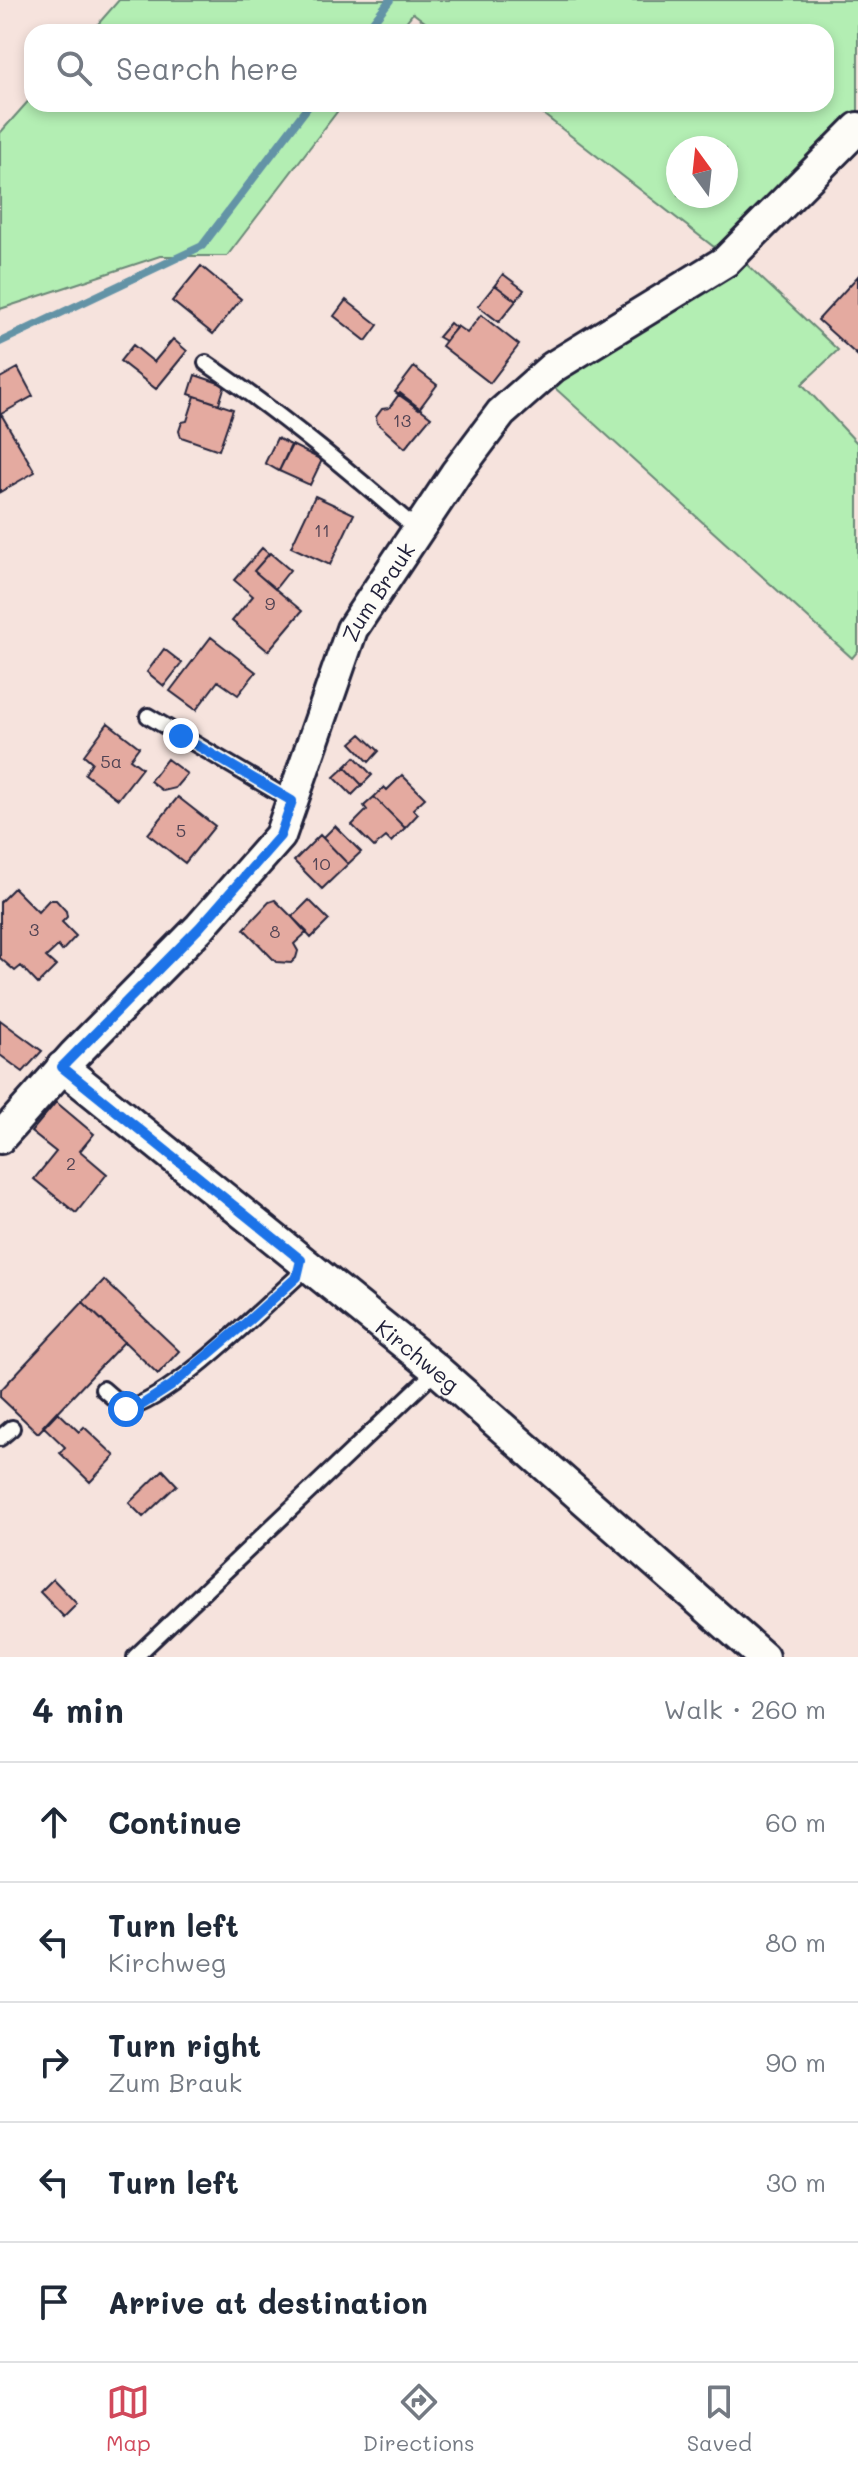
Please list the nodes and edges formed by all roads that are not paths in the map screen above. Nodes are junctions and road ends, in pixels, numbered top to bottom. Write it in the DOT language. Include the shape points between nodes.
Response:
graph roads {
  1 [pos="858,128"];
  2 [pos="206,363"];
  3 [pos="419,528"];
  4 [pos="148,716"];
  5 [pos="292,801"];
  6 [pos="62,1067"];
  7 [pos="0,1138"];
  8 [pos="301,1260"];
  9 [pos="437,1370"];
  10 [pos="103,1389"];
  11 [pos="12,1428"];
  12 [pos="0,1438"];
  13 [pos="135,1657"];
  14 [pos="763,1657"];
  1 -- 3 [label="street, Zum Brauk" via="726,261 553,367 501,413"];
  2 -- 3 [label="lane" via="272,408"];
  3 -- 5 [label="street, Zum Brauk" via="352,629"];
  4 -- 5 [label="lane"];
  5 -- 6 [label="street, Zum Brauk" via="280,836 200,927"];
  6 -- 7 [label="street, Zum Brauk"];
  6 -- 8 [label="street, Kirchweg"];
  8 -- 9 [label="street, Kirchweg"];
  8 -- 10 [label="lane" via="297,1277 171,1386 126,1409"];
  9 -- 13 [label="lane"];
  9 -- 14 [label="street, Kirchweg"];
  11 -- 12 [label="lane"];
}
